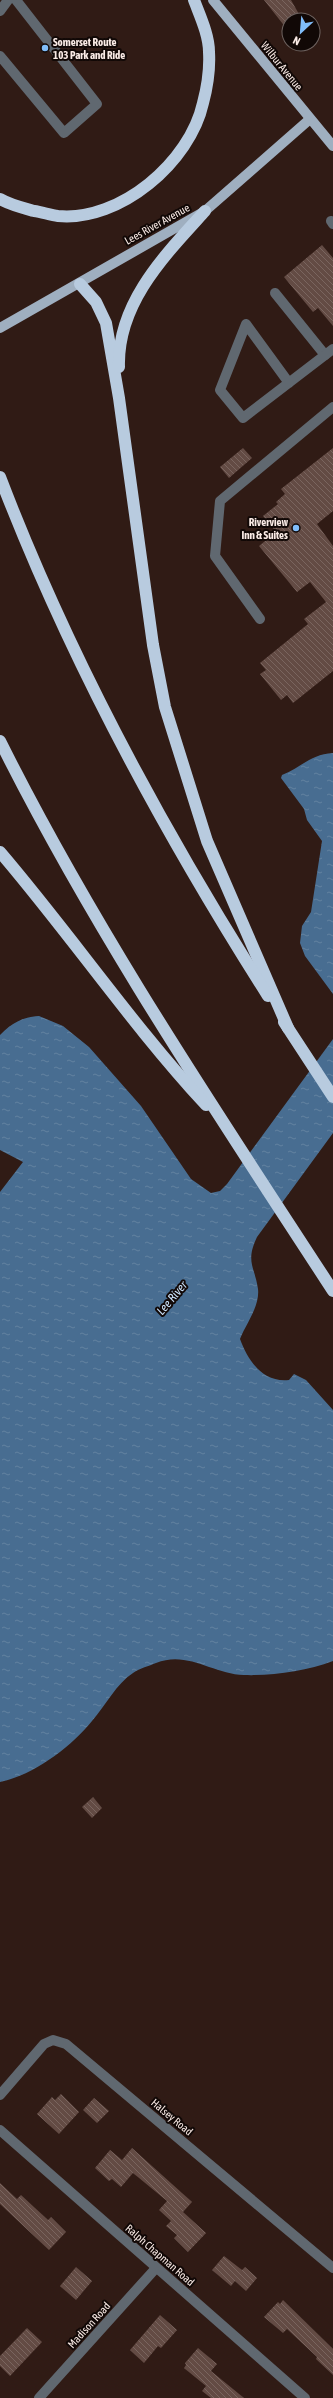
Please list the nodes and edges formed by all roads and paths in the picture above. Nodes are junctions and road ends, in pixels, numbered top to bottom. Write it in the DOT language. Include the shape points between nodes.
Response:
graph roads {
  1 [pos="8,0"];
  2 [pos="16,0"];
  3 [pos="194,0"];
  4 [pos="213,0"];
  5 [pos="0,11"];
  6 [pos="0,56"];
  7 [pos="310,119"];
  8 [pos="333,146"];
  9 [pos="0,199"];
  10 [pos="205,211"];
  11 [pos="80,284"];
  12 [pos="275,293"];
  13 [pos="0,328"];
  14 [pos="329,352"];
  15 [pos="289,383"];
  16 [pos="119,398"];
  17 [pos="333,407"];
  18 [pos="0,478"];
  19 [pos="260,619"];
  20 [pos="0,741"];
  21 [pos="0,852"];
  22 [pos="288,1028"];
  23 [pos="333,1097"];
  24 [pos="229,1130"];
  25 [pos="333,1291"];
  26 [pos="0,2095"];
  27 [pos="0,2130"];
  28 [pos="156,2268"];
  29 [pos="333,2268"];
  30 [pos="39,2398"];
  31 [pos="305,2398"];
  1 -- 5 [label="street"];
  2 -- 6 [label="street" via="98,104 64,133"];
  3 -- 9 [label="highway" via="209,52 204,97 195,127 182,149 164,169 143,190 113,205 86,213 59,216"];
  4 -- 7 [label="main road, Wilbur Avenue"];
  7 -- 8 [label="main road, Wilbur Avenue"];
  7 -- 10 [label="main road, Lees River Avenue"];
  10 -- 11 [label="main road, Lees River Avenue"];
  10 -- 16 [label="highway" via="150,274 131,310 118,354"];
  11 -- 13 [label="main road, Lees River Avenue"];
  11 -- 16 [label="highway" via="96,302 106,323"];
  12 -- 14 [label="street"];
  14 -- 15 [label="street"];
  15 -- 15 [label="street" via="243,418 220,390 246,324"];
  16 -- 22 [label="highway" via="153,645 165,707 207,842"];
  17 -- 19 [label="street" via="220,501 215,556"];
  18 -- 22 [label="highway" via="55,609 135,771 193,875"];
  20 -- 24 [label="highway" via="41,821 100,925"];
  21 -- 24 [label="highway" via="52,913 163,1057"];
  22 -- 23 [label="highway"];
  24 -- 25 [label="highway"];
  26 -- 29 [label="street, Halsey Road" via="44,2044 53,2040 66,2044"];
  27 -- 28 [label="street, Ralph Chapman Road"];
  28 -- 30 [label="street, Madison Road"];
  28 -- 31 [label="street, Ralph Chapman Road"];
}
